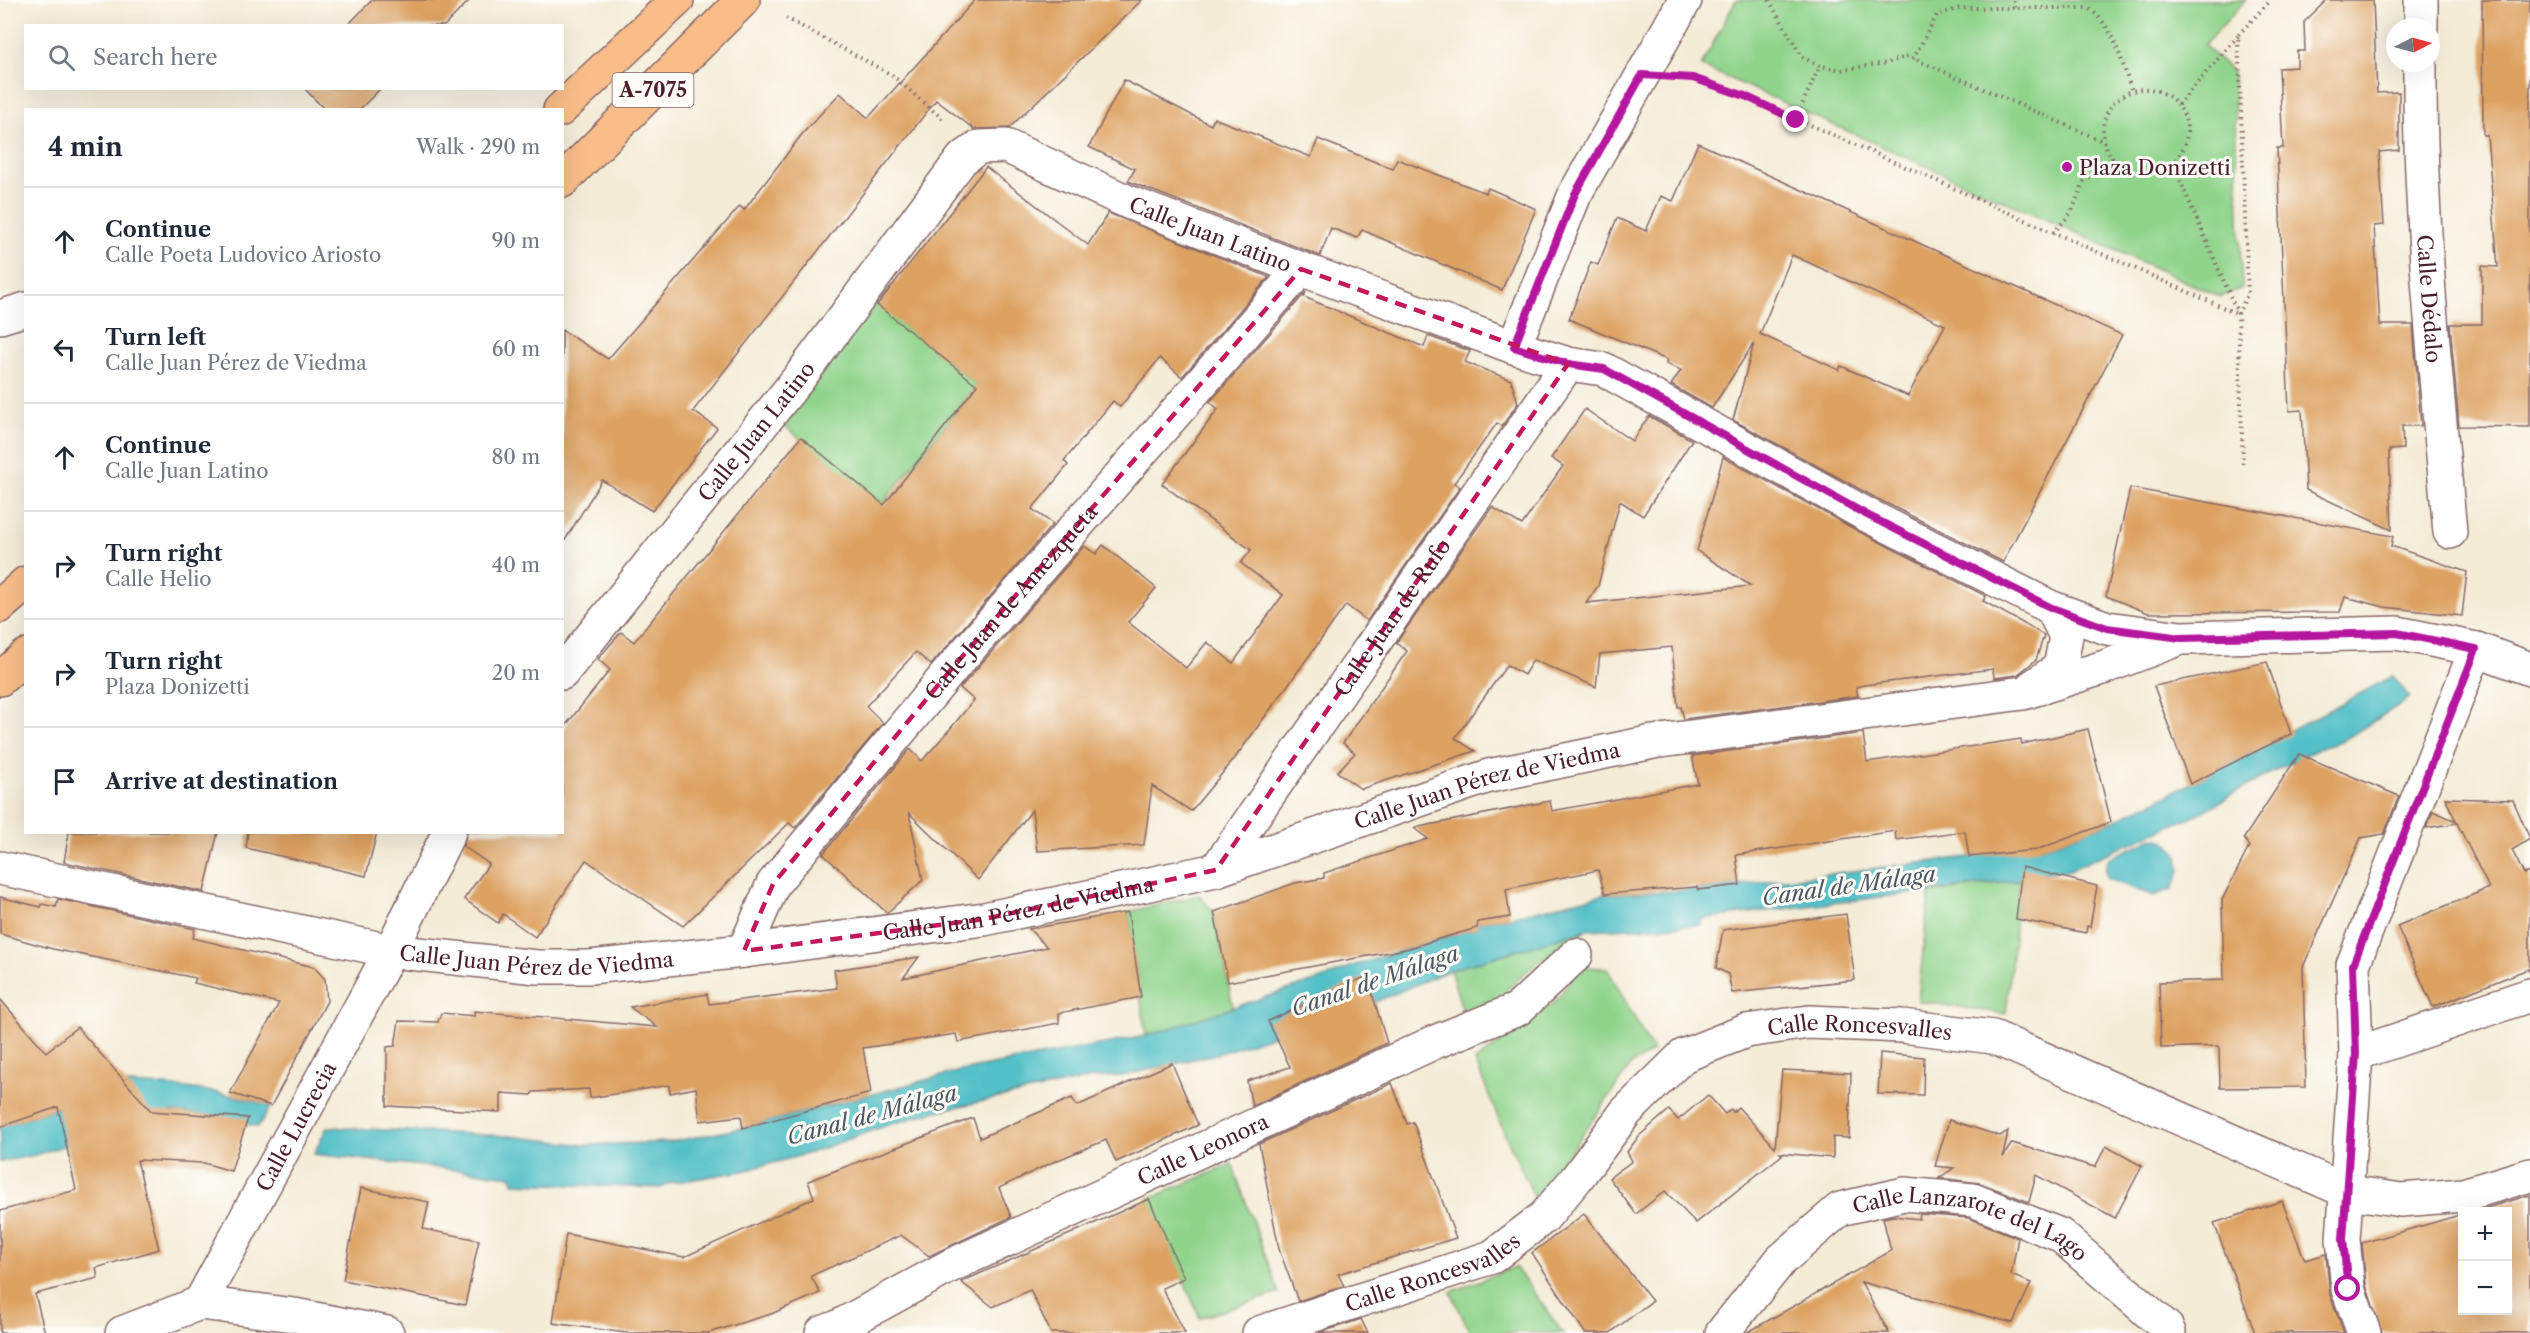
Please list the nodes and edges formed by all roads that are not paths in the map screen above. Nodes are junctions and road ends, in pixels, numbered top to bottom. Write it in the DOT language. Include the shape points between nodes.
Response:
graph roads {
  1 [pos="677,0"];
  2 [pos="743,0"];
  3 [pos="1684,0"];
  4 [pos="2421,0"];
  5 [pos="2421,18"];
  6 [pos="2420,72"];
  7 [pos="562,108"];
  8 [pos="564,179"];
  9 [pos="1300,269"];
  10 [pos="24,310"];
  11 [pos="0,317"];
  12 [pos="1514,347"];
  13 [pos="1568,364"];
  14 [pos="2451,532"];
  15 [pos="24,585"];
  16 [pos="0,606"];
  17 [pos="2052,608"];
  18 [pos="2181,638"];
  19 [pos="2476,649"];
  20 [pos="567,657"];
  21 [pos="24,658"];
  22 [pos="2530,669"];
  23 [pos="0,679"];
  24 [pos="2023,693"];
  25 [pos="448,834"];
  26 [pos="0,868"];
  27 [pos="1216,870"];
  28 [pos="391,951"];
  29 [pos="744,951"];
  30 [pos="1576,955"];
  31 [pos="2530,995"];
  32 [pos="2356,1054"];
  33 [pos="2530,1175"];
  34 [pos="2349,1192"];
  35 [pos="200,1303"];
  36 [pos="122,1333"];
  37 [pos="387,1333"];
  38 [pos="822,1333"];
  39 [pos="1259,1333"];
  40 [pos="1722,1333"];
  41 [pos="2169,1333"];
  42 [pos="2364,1333"];
  1 -- 7 [label="main road, A-7075"];
  2 -- 8 [label="main road, A-7075"];
  3 -- 12 [label="street" via="1575,194"];
  4 -- 5 [label="street"];
  6 -- 14 [label="street, Calle Dédalo" via="2427,266"];
  9 -- 12 [label="street, Calle Juan Latino"];
  9 -- 20 [label="street, Calle Juan Latino" via="1128,202 1006,146 980,147 962,159 799,378"];
  9 -- 29 [label="street, Calle Juan de Amezqueta" via="954,666 773,884"];
  10 -- 11 [label="street"];
  12 -- 13 [label="street, Calle Juan Latino"];
  13 -- 17 [label="street, Calle Juan Latino" via="1604,369 1867,515"];
  13 -- 27 [label="street, Calle Juan de Rufo"];
  15 -- 16 [label="main road"];
  17 -- 18 [label="street, Calle Juan Pérez de Viedma" via="2107,628"];
  17 -- 24 [label="street, Calle Juan Pérez de Viedma" via="2066,636 2060,668"];
  18 -- 19 [label="street, Calle Juan Pérez de Viedma" via="2397,633"];
  18 -- 24 [label="street, Calle Juan Pérez de Viedma"];
  19 -- 22 [label="street, Calle Juan Pérez de Viedma"];
  19 -- 32 [label="street" via="2353,965"];
  21 -- 23 [label="main road"];
  24 -- 27 [label="street, Calle Juan Pérez de Viedma" via="1653,742 1489,776"];
  25 -- 28 [label="street"];
  26 -- 28 [label="street, Calle Juan Pérez de Viedma"];
  27 -- 29 [label="street, Calle Juan Pérez de Viedma" via="984,919"];
  28 -- 29 [label="street, Calle Juan Pérez de Viedma" via="548,967 590,967"];
  28 -- 35 [label="street, Calle Lucrecia"];
  30 -- 38 [label="street, Calle Leonora" via="1518,1009 1435,1042 950,1266"];
  31 -- 32 [label="street"];
  32 -- 34 [label="street"];
  33 -- 34 [label="street, Calle Roncesvalles" via="2463,1195 2401,1200"];
  34 -- 39 [label="street, Calle Roncesvalles" via="1993,1037 1902,1026 1809,1022 1746,1031 1683,1056 1626,1112 1544,1217 1492,1257"];
  34 -- 42 [label="street" via="2343,1239 2348,1289"];
  35 -- 36 [label="street"];
  35 -- 37 [label="street" via="294,1315"];
  40 -- 41 [label="street, Calle Lanzarote del Lago" via="1781,1260 1840,1209 1904,1194 1974,1200 2060,1235"];
}
